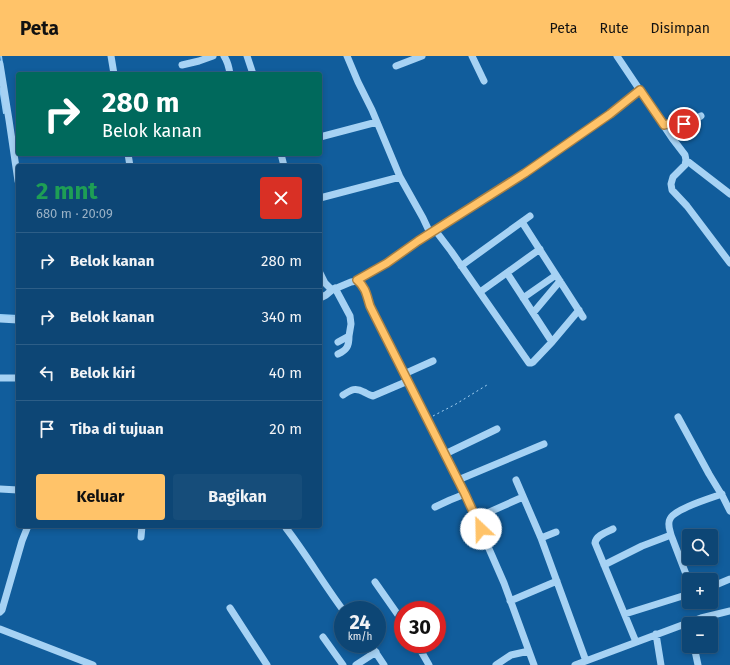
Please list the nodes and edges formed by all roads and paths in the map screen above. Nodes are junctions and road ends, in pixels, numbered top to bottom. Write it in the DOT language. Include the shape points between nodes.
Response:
graph roads {
  1 [pos="111,56"];
  2 [pos="213,56"];
  3 [pos="224,56"];
  4 [pos="246,56"];
  5 [pos="347,56"];
  6 [pos="422,56"];
  7 [pos="472,56"];
  8 [pos="617,56"];
  9 [pos="0,64"];
  10 [pos="182,65"];
  11 [pos="396,66"];
  12 [pos="114,72"];
  13 [pos="230,72"];
  14 [pos="252,72"];
  15 [pos="484,81"];
  16 [pos="640,90"];
  17 [pos="700,116"];
  18 [pos="377,122"];
  19 [pos="664,125"];
  20 [pos="322,136"];
  21 [pos="686,160"];
  22 [pos="16,167"];
  23 [pos="400,177"];
  24 [pos="730,194"];
  25 [pos="322,197"];
  26 [pos="530,216"];
  27 [pos="522,222"];
  28 [pos="433,232"];
  29 [pos="540,249"];
  30 [pos="730,263"];
  31 [pos="461,266"];
  32 [pos="507,272"];
  33 [pos="322,277"];
  34 [pos="558,278"];
  35 [pos="357,280"];
  36 [pos="333,289"];
  37 [pos="480,292"];
  38 [pos="322,297"];
  39 [pos="523,298"];
  40 [pos="579,310"];
  41 [pos="533,313"];
  42 [pos="583,317"];
  43 [pos="0,319"];
  44 [pos="16,320"];
  45 [pos="349,336"];
  46 [pos="338,342"];
  47 [pos="552,342"];
  48 [pos="338,354"];
  49 [pos="433,361"];
  50 [pos="406,377"];
  51 [pos="0,378"];
  52 [pos="16,378"];
  53 [pos="487,385"];
  54 [pos="343,395"];
  55 [pos="678,417"];
  56 [pos="427,419"];
  57 [pos="497,429"];
  58 [pos="544,444"];
  59 [pos="445,454"];
  60 [pos="458,480"];
  61 [pos="516,480"];
  62 [pos="0,488"];
  63 [pos="16,490"];
  64 [pos="465,494"];
  65 [pos="722,494"];
  66 [pos="523,497"];
  67 [pos="728,501"];
  68 [pos="435,507"];
  69 [pos="730,511"];
  70 [pos="476,518"];
  71 [pos="27,528"];
  72 [pos="142,528"];
  73 [pos="286,528"];
  74 [pos="613,529"];
  75 [pos="556,532"];
  76 [pos="671,534"];
  77 [pos="141,537"];
  78 [pos="541,538"];
  79 [pos="604,565"];
  80 [pos="686,573"];
  81 [pos="730,579"];
  82 [pos="557,581"];
  83 [pos="375,582"];
  84 [pos="718,584"];
  85 [pos="682,596"];
  86 [pos="336,601"];
  87 [pos="510,601"];
  88 [pos="230,608"];
  89 [pos="394,609"];
  90 [pos="730,611"];
  91 [pos="0,612"];
  92 [pos="625,614"];
  93 [pos="704,617"];
  94 [pos="682,626"];
  95 [pos="0,628"];
  96 [pos="656,634"];
  97 [pos="323,637"];
  98 [pos="636,642"];
  99 [pos="529,651"];
  100 [pos="374,653"];
  101 [pos="377,653"];
  102 [pos="422,653"];
  103 [pos="695,653"];
  104 [pos="586,661"];
  105 [pos="93,665"];
  106 [pos="267,665"];
  107 [pos="343,665"];
  108 [pos="356,665"];
  109 [pos="384,665"];
  110 [pos="429,665"];
  111 [pos="496,665"];
  112 [pos="534,665"];
  113 [pos="575,665"];
  114 [pos="661,665"];
  115 [pos="698,665"];
  1 -- 12 [label="street"];
  2 -- 10 [label="street"];
  3 -- 13 [label="street"];
  4 -- 14 [label="street"];
  5 -- 18 [label="street"];
  6 -- 11 [label="street"];
  7 -- 15 [label="street"];
  8 -- 16 [label="street"];
  9 -- 22 [label="street"];
  16 -- 19 [label="street"];
  16 -- 28 [label="street" via="525,173"];
  17 -- 19 [label="street" via="684,124"];
  18 -- 20 [label="street"];
  18 -- 23 [label="street"];
  19 -- 21 [label="street"];
  21 -- 24 [label="street"];
  21 -- 30 [label="street" via="685,165 673,177 672,190"];
  23 -- 25 [label="street"];
  23 -- 28 [label="street"];
  26 -- 27 [label="street"];
  27 -- 29 [label="street"];
  27 -- 31 [label="street"];
  28 -- 31 [label="street"];
  28 -- 35 [label="street"];
  29 -- 32 [label="street"];
  29 -- 34 [label="street"];
  31 -- 37 [label="street"];
  32 -- 37 [label="street"];
  32 -- 39 [label="street"];
  33 -- 36 [label="street" via="325,284"];
  34 -- 39 [label="street"];
  34 -- 40 [label="street"];
  34 -- 41 [label="street"];
  35 -- 36 [label="street"];
  35 -- 50 [label="street" via="364,288"];
  36 -- 38 [label="street"];
  36 -- 45 [label="street" via="350,316 352,324"];
  37 -- 47 [label="street" via="529,362 533,362"];
  39 -- 41 [label="street"];
  40 -- 42 [label="street"];
  40 -- 47 [label="street"];
  41 -- 47 [label="street"];
  43 -- 44 [label="street"];
  45 -- 46 [label="street"];
  45 -- 48 [label="street" via="346,349"];
  49 -- 50 [label="street"];
  50 -- 54 [label="street" via="374,396 358,389"];
  50 -- 56 [label="street"];
  51 -- 52 [label="street"];
  53 -- 56 [label="path"];
  55 -- 65 [label="street"];
  56 -- 59 [label="street"];
  57 -- 59 [label="street"];
  58 -- 60 [label="street"];
  59 -- 60 [label="street"];
  60 -- 64 [label="street"];
  61 -- 66 [label="street"];
  62 -- 63 [label="street"];
  64 -- 68 [label="street"];
  64 -- 70 [label="street"];
  65 -- 67 [label="street"];
  65 -- 76 [label="street" via="670,517 668,521"];
  66 -- 70 [label="street"];
  66 -- 78 [label="street"];
  67 -- 69 [label="street"];
  70 -- 87 [label="street"];
  71 -- 91 [label="street"];
  72 -- 77 [label="street"];
  73 -- 86 [label="street"];
  74 -- 79 [label="street" via="599,537 595,543"];
  75 -- 78 [label="street"];
  76 -- 79 [label="street"];
  76 -- 80 [label="street"];
  78 -- 82 [label="street"];
  79 -- 92 [label="street"];
  81 -- 84 [label="street"];
  82 -- 87 [label="street"];
  82 -- 104 [label="street"];
  83 -- 89 [label="street"];
  85 -- 92 [label="street"];
  87 -- 99 [label="street"];
  88 -- 106 [label="street"];
  90 -- 93 [label="street"];
  92 -- 98 [label="street"];
  94 -- 96 [label="street"];
  95 -- 105 [label="street"];
  96 -- 98 [label="street"];
  96 -- 114 [label="street"];
  97 -- 107 [label="street"];
  98 -- 104 [label="street"];
  99 -- 111 [label="street" via="511,655"];
  99 -- 112 [label="street"];
  100 -- 108 [label="street"];
  101 -- 109 [label="street"];
  102 -- 110 [label="street"];
  103 -- 115 [label="street"];
  104 -- 113 [label="street"];
}
